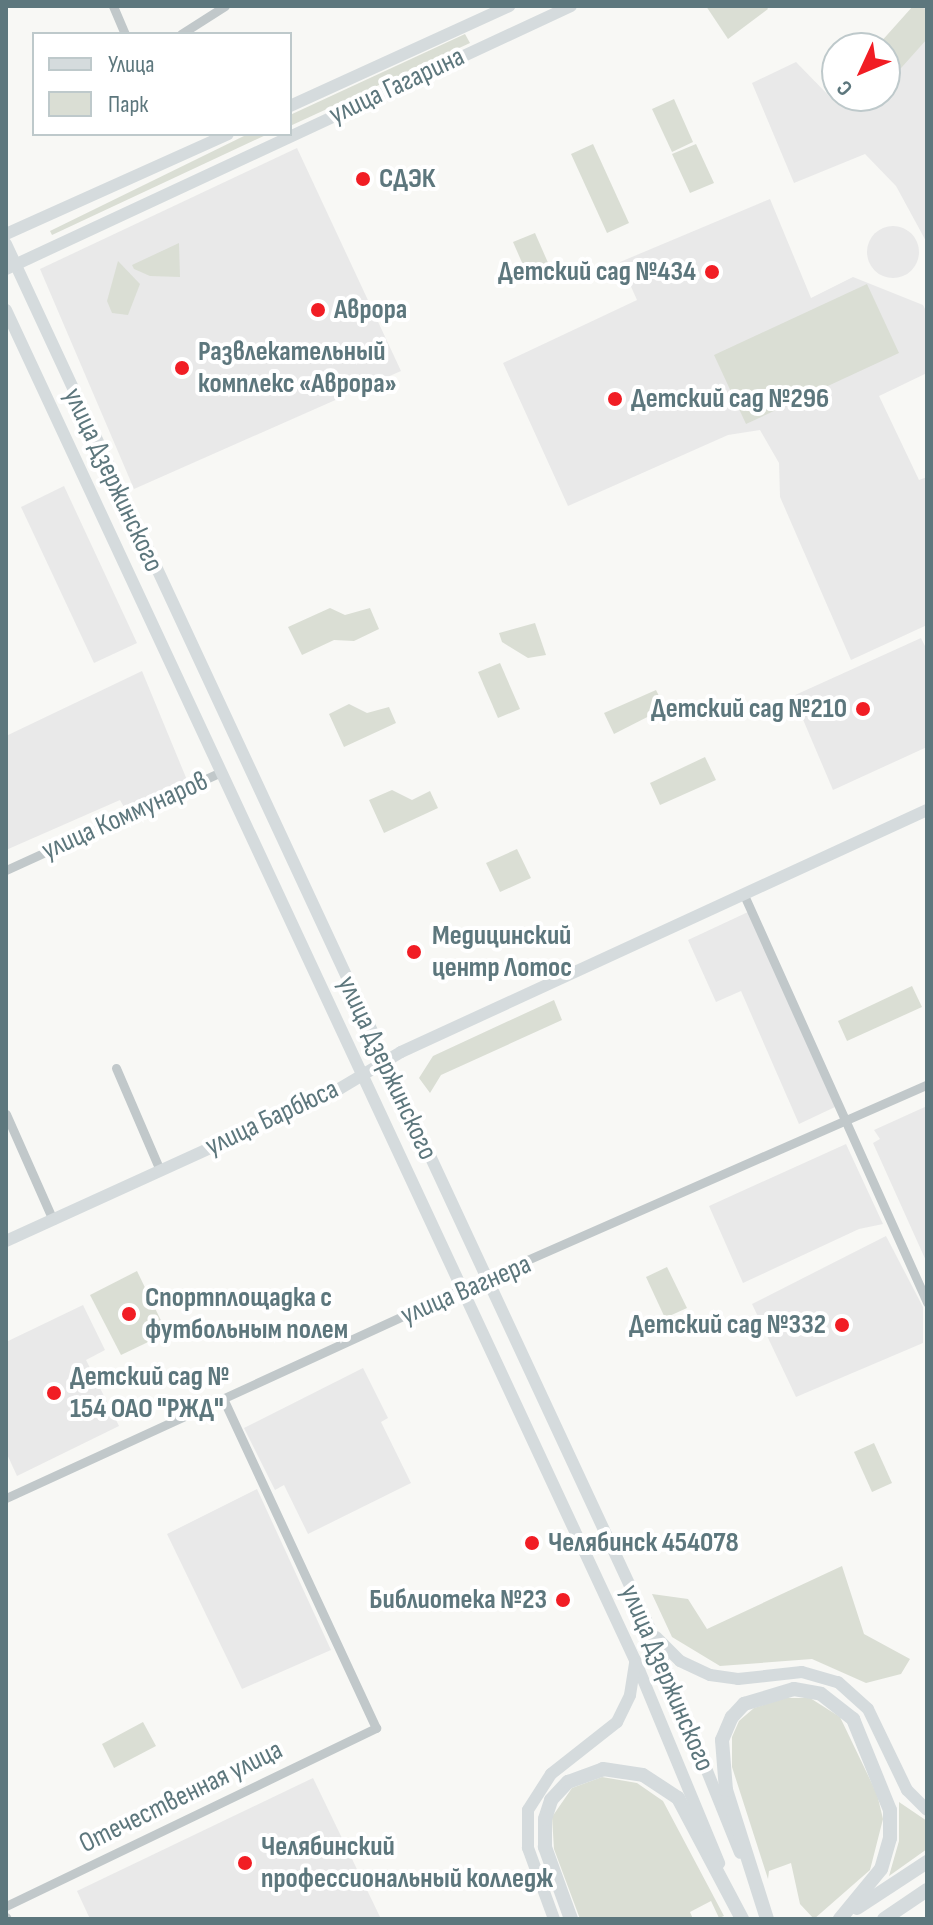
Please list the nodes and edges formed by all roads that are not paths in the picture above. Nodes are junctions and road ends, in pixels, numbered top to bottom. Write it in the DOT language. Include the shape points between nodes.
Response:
graph roads {
  1 [pos="113,6"];
  2 [pos="225,6"];
  3 [pos="509,6"];
  4 [pos="571,6"];
  5 [pos="475,21"];
  6 [pos="124,32"];
  7 [pos="184,32"];
  8 [pos="486,45"];
  9 [pos="292,105"];
  10 [pos="292,131"];
  11 [pos="224,136"];
  12 [pos="279,137"];
  13 [pos="6,234"];
  14 [pos="6,244"];
  15 [pos="11,267"];
  16 [pos="6,310"];
  17 [pos="185,636"];
  18 [pos="163,646"];
  19 [pos="244,763"];
  20 [pos="221,772"];
  21 [pos="927,810"];
  22 [pos="6,870"];
  23 [pos="744,895"];
  24 [pos="383,1061"];
  25 [pos="116,1068"];
  26 [pos="362,1075"];
  27 [pos="927,1084"];
  28 [pos="6,1114"];
  29 [pos="848,1118"];
  30 [pos="160,1170"];
  31 [pos="53,1220"];
  32 [pos="6,1241"];
  33 [pos="486,1278"];
  34 [pos="464,1288"];
  35 [pos="927,1303"];
  36 [pos="223,1399"];
  37 [pos="6,1498"];
  38 [pos="650,1629"];
  39 [pos="635,1660"];
  40 [pos="927,1810"];
  41 [pos="927,1862"];
  42 [pos="927,1890"];
  43 [pos="757,1895"];
  44 [pos="735,1903"];
  45 [pos="6,1906"];
  46 [pos="554,1919"];
  47 [pos="571,1919"];
  48 [pos="742,1919"];
  49 [pos="767,1919"];
  50 [pos="840,1919"];
  51 [pos="884,1919"];
  1 -- 6 [label="street"];
  2 -- 7 [label="street"];
  3 -- 5 [label="main road, улица Гагарина"];
  4 -- 8 [label="main road, улица Гагарина"];
  5 -- 8 [label="main road"];
  5 -- 9 [label="main road, улица Гагарина"];
  8 -- 10 [label="main road, улица Гагарина"];
  11 -- 13 [label="main road"];
  12 -- 15 [label="main road, улица Гагарина"];
  14 -- 15 [label="main road, улица Дзержинского"];
  15 -- 17 [label="main road, улица Дзержинского"];
  16 -- 18 [label="main road, улица Дзержинского"];
  17 -- 18 [label="main road"];
  17 -- 19 [label="main road, улица Дзержинского"];
  18 -- 20 [label="main road, улица Дзержинского"];
  19 -- 20 [label="main road, улица Коммунаров"];
  19 -- 24 [label="main road, улица Дзержинского"];
  20 -- 22 [label="street, улица Коммунаров"];
  20 -- 26 [label="main road, улица Дзержинского"];
  21 -- 23 [label="main road, улица Барбюса"];
  23 -- 24 [label="main road, улица Барбюса"];
  23 -- 29 [label="street"];
  24 -- 26 [label="main road, улица Барбюса"];
  24 -- 33 [label="main road, улица Дзержинского"];
  25 -- 30 [label="street"];
  26 -- 30 [label="main road, улица Барбюса"];
  26 -- 34 [label="main road, улица Дзержинского"];
  27 -- 29 [label="street, улица Вагнера"];
  28 -- 31 [label="street"];
  29 -- 33 [label="street, улица Вагнера"];
  29 -- 35 [label="street"];
  30 -- 31 [label="main road, улица Барбюса"];
  31 -- 32 [label="main road, улица Барбюса"];
  33 -- 34 [label="main road, улица Вагнера"];
  33 -- 38 [label="main road, улица Дзержинского"];
  34 -- 36 [label="street, улица Вагнера"];
  34 -- 39 [label="main road, улица Дзержинского"];
  36 -- 37 [label="street, улица Вагнера"];
  36 -- 45 [label="street, Отечественная улица" via="376,1728"];
  38 -- 40 [label="main road" via="674,1657 710,1675 738,1679 802,1672 838,1682 868,1709 907,1790"];
  38 -- 43 [label="main road, улица Дзержинского"];
  39 -- 44 [label="main road, улица Дзержинского"];
  39 -- 46 [label="main road" via="633,1687 617,1722 551,1774 528,1810 528,1848"];
  41 -- 50 [label="main road"];
  42 -- 51 [label="main road"];
  43 -- 49 [label="main road"];
  43 -- 50 [label="main road" via="726,1790 722,1740 744,1704 767,1694 808,1690 833,1700 853,1719 890,1810 890,1838 881,1869"];
  44 -- 47 [label="main road" via="678,1798 643,1775 603,1769 568,1782 551,1800 545,1819 549,1860"];
  44 -- 48 [label="main road"];
}
